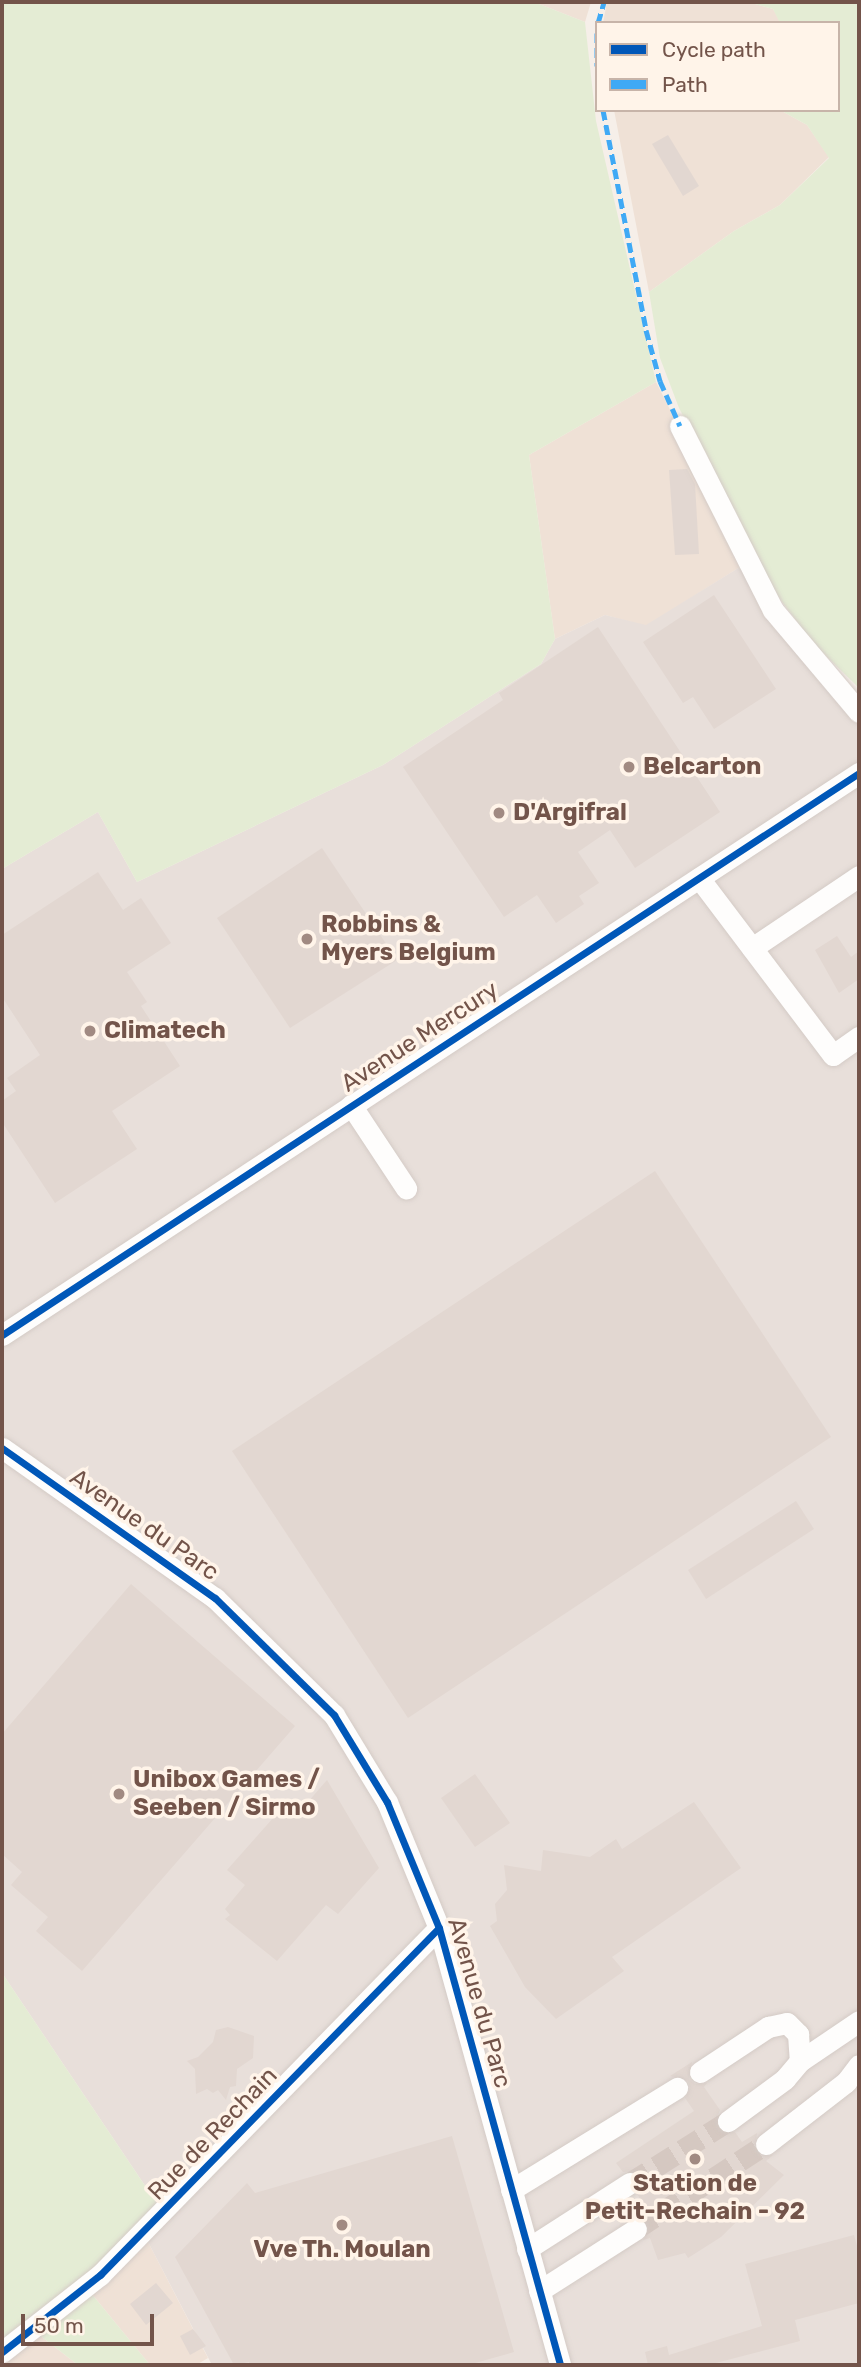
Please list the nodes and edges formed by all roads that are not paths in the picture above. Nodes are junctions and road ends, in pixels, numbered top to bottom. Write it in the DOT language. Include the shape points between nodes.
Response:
graph roads {
  1 [pos="680,426"];
  2 [pos="859,712"];
  3 [pos="859,773"];
  4 [pos="859,876"];
  5 [pos="699,878"];
  6 [pos="752,948"];
  7 [pos="859,1037"];
  8 [pos="351,1105"];
  9 [pos="406,1188"];
  10 [pos="2,1335"];
  11 [pos="2,1448"];
  12 [pos="439,1928"];
  13 [pos="859,2021"];
  14 [pos="800,2062"];
  15 [pos="859,2065"];
  16 [pos="700,2073"];
  17 [pos="677,2088"];
  18 [pos="728,2121"];
  19 [pos="766,2144"];
  20 [pos="630,2183"];
  21 [pos="511,2190"];
  22 [pos="636,2229"];
  23 [pos="527,2249"];
  24 [pos="539,2291"];
  25 [pos="2,2352"];
  26 [pos="560,2365"];
  1 -- 2 [label="street" via="773,610"];
  3 -- 5 [label="street, Avenue Mercury"];
  4 -- 6 [label="street"];
  5 -- 6 [label="street"];
  5 -- 8 [label="street, Avenue Mercury"];
  6 -- 7 [label="street" via="833,1055"];
  8 -- 9 [label="street"];
  8 -- 10 [label="street, Avenue Mercury"];
  11 -- 12 [label="street, Avenue du Parc" via="215,1598 334,1716 387,1802"];
  12 -- 21 [label="street, Avenue du Parc"];
  12 -- 25 [label="street, Rue de Rechain" via="119,2257"];
  13 -- 14 [label="street"];
  14 -- 16 [label="street" via="799,2034 787,2023 768,2027"];
  14 -- 18 [label="street" via="785,2079"];
  15 -- 19 [label="street" via="846,2082"];
  17 -- 21 [label="street"];
  20 -- 23 [label="street"];
  21 -- 23 [label="street, Avenue du Parc"];
  22 -- 24 [label="street"];
  23 -- 24 [label="street, Avenue du Parc"];
  24 -- 26 [label="street, Avenue du Parc"];
}
